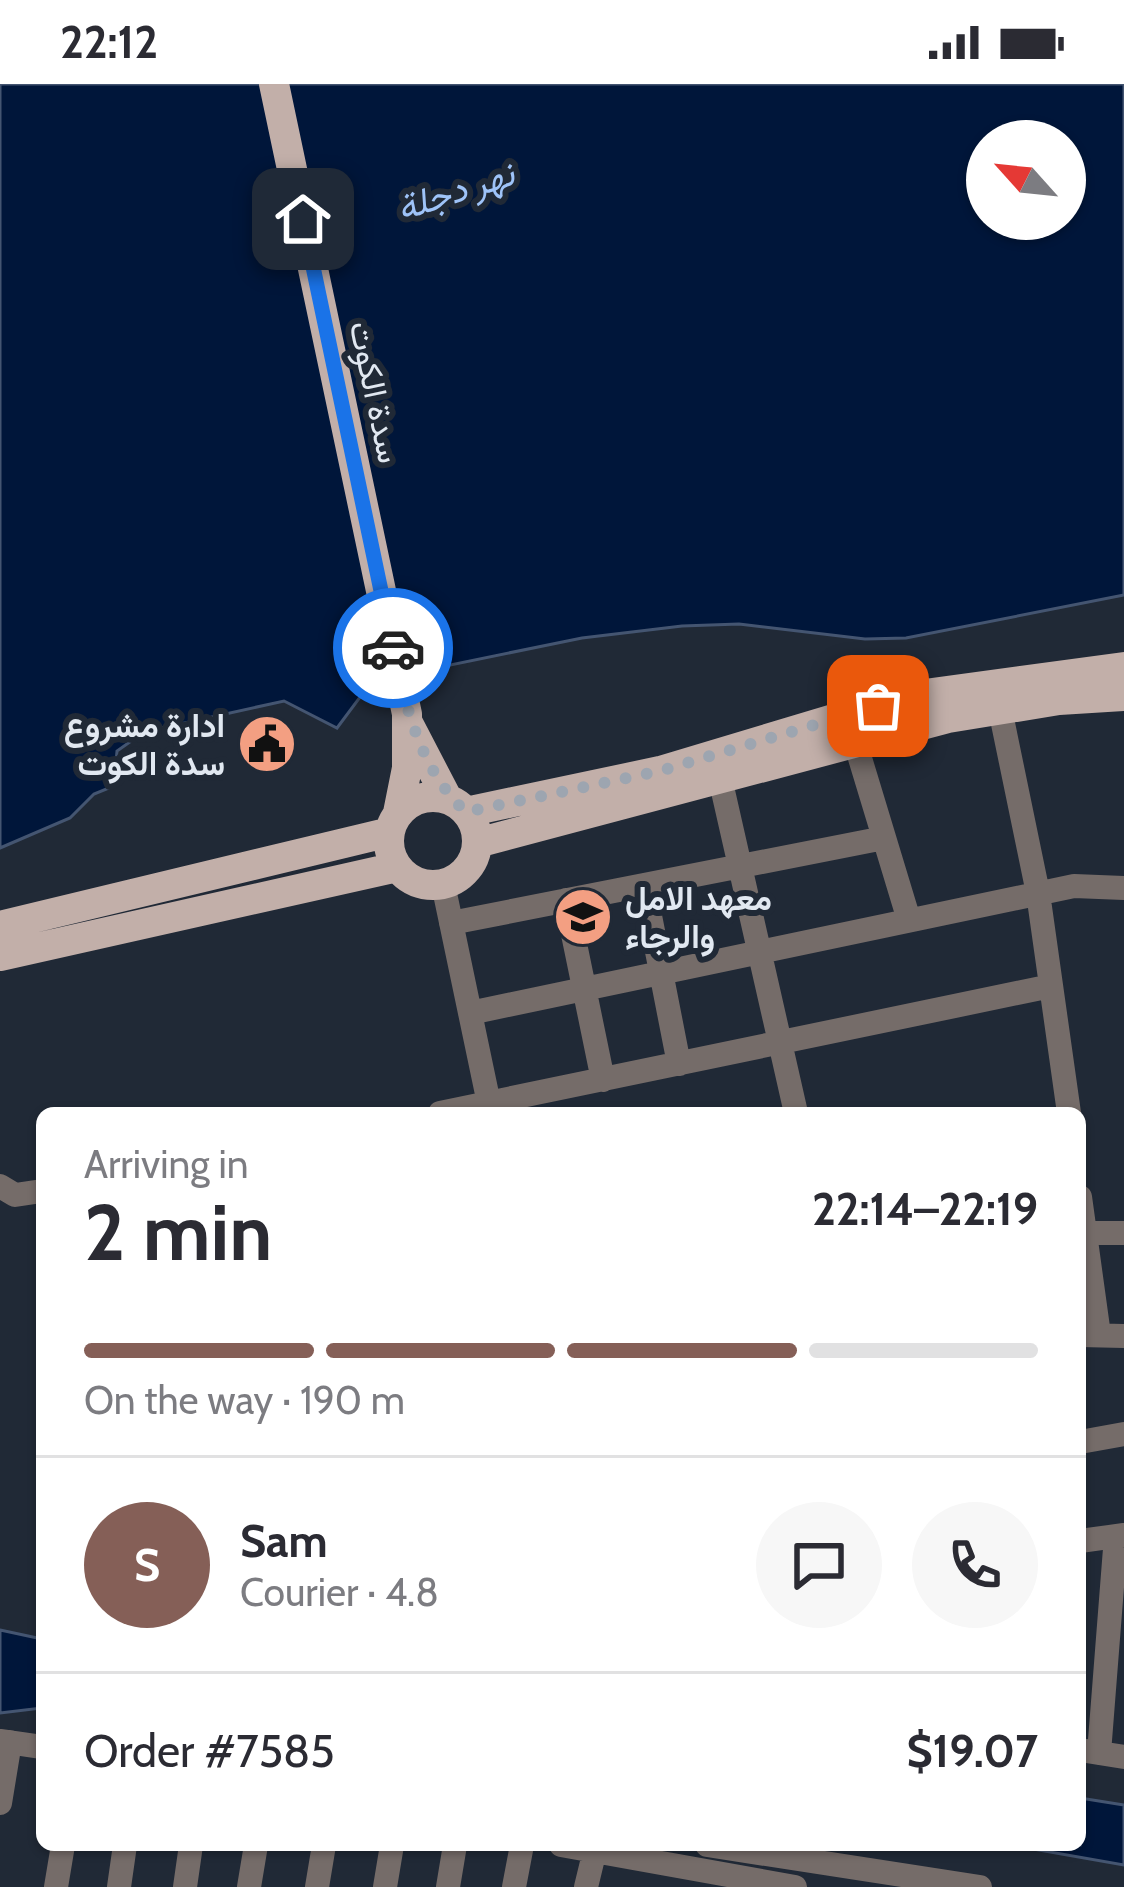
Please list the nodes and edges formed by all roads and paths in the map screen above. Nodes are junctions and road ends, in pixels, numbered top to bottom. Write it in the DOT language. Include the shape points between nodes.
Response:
graph roads {
  1 [pos="274,84"];
  2 [pos="1124,667"];
  3 [pos="1124,697"];
  4 [pos="1000,709"];
  5 [pos="408,718"];
  6 [pos="799,744"];
  7 [pos="856,745"];
  8 [pos="721,778"];
  9 [pos="457,805"];
  10 [pos="394,822"];
  11 [pos="884,838"];
  12 [pos="477,844"];
  13 [pos="740,866"];
  14 [pos="398,867"];
  15 [pos="443,884"];
  16 [pos="644,885"];
  17 [pos="1124,888"];
  18 [pos="1038,893"];
  19 [pos="566,900"];
  20 [pos="909,920"];
  21 [pos="451,923"];
  22 [pos="0,926"];
  23 [pos="760,951"];
  24 [pos="0,956"];
  25 [pos="661,972"];
  26 [pos="1051,986"];
  27 [pos="583,989"];
  28 [pos="470,1013"];
  29 [pos="781,1042"];
  30 [pos="680,1064"];
  31 [pos="603,1080"];
  32 [pos="490,1107"];
  33 [pos="494,1107"];
  34 [pos="795,1107"];
  35 [pos="1068,1107"];
  36 [pos="0,1186"];
  37 [pos="36,1192"];
  38 [pos="1086,1233"];
  39 [pos="1124,1233"];
  40 [pos="1086,1250"];
  41 [pos="1101,1335"];
  42 [pos="1124,1435"];
  43 [pos="1086,1441"];
  44 [pos="1120,1535"];
  45 [pos="1086,1539"];
  46 [pos="5,1742"];
  47 [pos="36,1746"];
  48 [pos="1101,1753"];
  49 [pos="0,1803"];
  50 [pos="62,1851"];
  51 [pos="124,1851"];
  52 [pos="190,1851"];
  53 [pos="255,1851"];
  54 [pos="323,1851"];
  55 [pos="391,1851"];
  56 [pos="454,1851"];
  57 [pos="521,1851"];
  58 [pos="583,1851"];
  59 [pos="746,1851"];
  60 [pos="594,1854"];
  61 [pos="652,1875"];
  62 [pos="717,1880"];
  63 [pos="56,1887"];
  64 [pos="119,1887"];
  65 [pos="185,1887"];
  66 [pos="249,1887"];
  67 [pos="317,1887"];
  68 [pos="385,1887"];
  69 [pos="448,1887"];
  70 [pos="514,1887"];
  71 [pos="586,1887"];
  72 [pos="795,1887"];
  73 [pos="980,1887"];
  1 -- 5 [label="main road, سدة الكوت"];
  2 -- 6 [label="main road" via="910,696"];
  3 -- 4 [label="main road"];
  4 -- 7 [label="main road"];
  4 -- 18 [label="street"];
  5 -- 9 [label="main road"];
  5 -- 10 [label="main road"];
  6 -- 7 [label="main road"];
  6 -- 8 [label="main road"];
  6 -- 9 [label="main road"];
  7 -- 11 [label="street"];
  8 -- 12 [label="main road"];
  8 -- 13 [label="street"];
  9 -- 10 [label="main road" via="420,798"];
  9 -- 12 [label="main road"];
  10 -- 14 [label="main road"];
  10 -- 22 [label="main road"];
  11 -- 13 [label="street"];
  11 -- 20 [label="street"];
  12 -- 15 [label="main road" via="466,869"];
  13 -- 16 [label="street"];
  13 -- 23 [label="street"];
  14 -- 15 [label="main road" via="418,882"];
  14 -- 24 [label="main road"];
  15 -- 21 [label="street"];
  16 -- 19 [label="street"];
  16 -- 25 [label="street"];
  17 -- 18 [label="street"];
  18 -- 20 [label="street"];
  18 -- 26 [label="street"];
  19 -- 21 [label="street"];
  19 -- 27 [label="street"];
  20 -- 23 [label="street"];
  21 -- 28 [label="street"];
  23 -- 25 [label="street"];
  23 -- 29 [label="street"];
  25 -- 27 [label="street"];
  25 -- 30 [label="street"];
  26 -- 29 [label="street"];
  26 -- 35 [label="street"];
  27 -- 28 [label="street"];
  27 -- 31 [label="street"];
  28 -- 32 [label="street"];
  29 -- 30 [label="street"];
  29 -- 34 [label="street"];
  30 -- 31 [label="street"];
  31 -- 33 [label="street"];
  36 -- 37 [label="street" via="15,1195"];
  38 -- 39 [label="street"];
  40 -- 41 [label="street"];
  42 -- 43 [label="street"];
  44 -- 45 [label="street"];
  44 -- 48 [label="street"];
  46 -- 47 [label="street"];
  46 -- 49 [label="street"];
  50 -- 63 [label="street"];
  51 -- 64 [label="street"];
  52 -- 65 [label="street"];
  53 -- 66 [label="street"];
  54 -- 67 [label="street"];
  55 -- 68 [label="street"];
  56 -- 69 [label="street"];
  57 -- 70 [label="street"];
  58 -- 60 [label="street"];
  59 -- 73 [label="street"];
  60 -- 61 [label="street"];
  60 -- 71 [label="street"];
  61 -- 62 [label="street"];
  62 -- 72 [label="street"];
}
